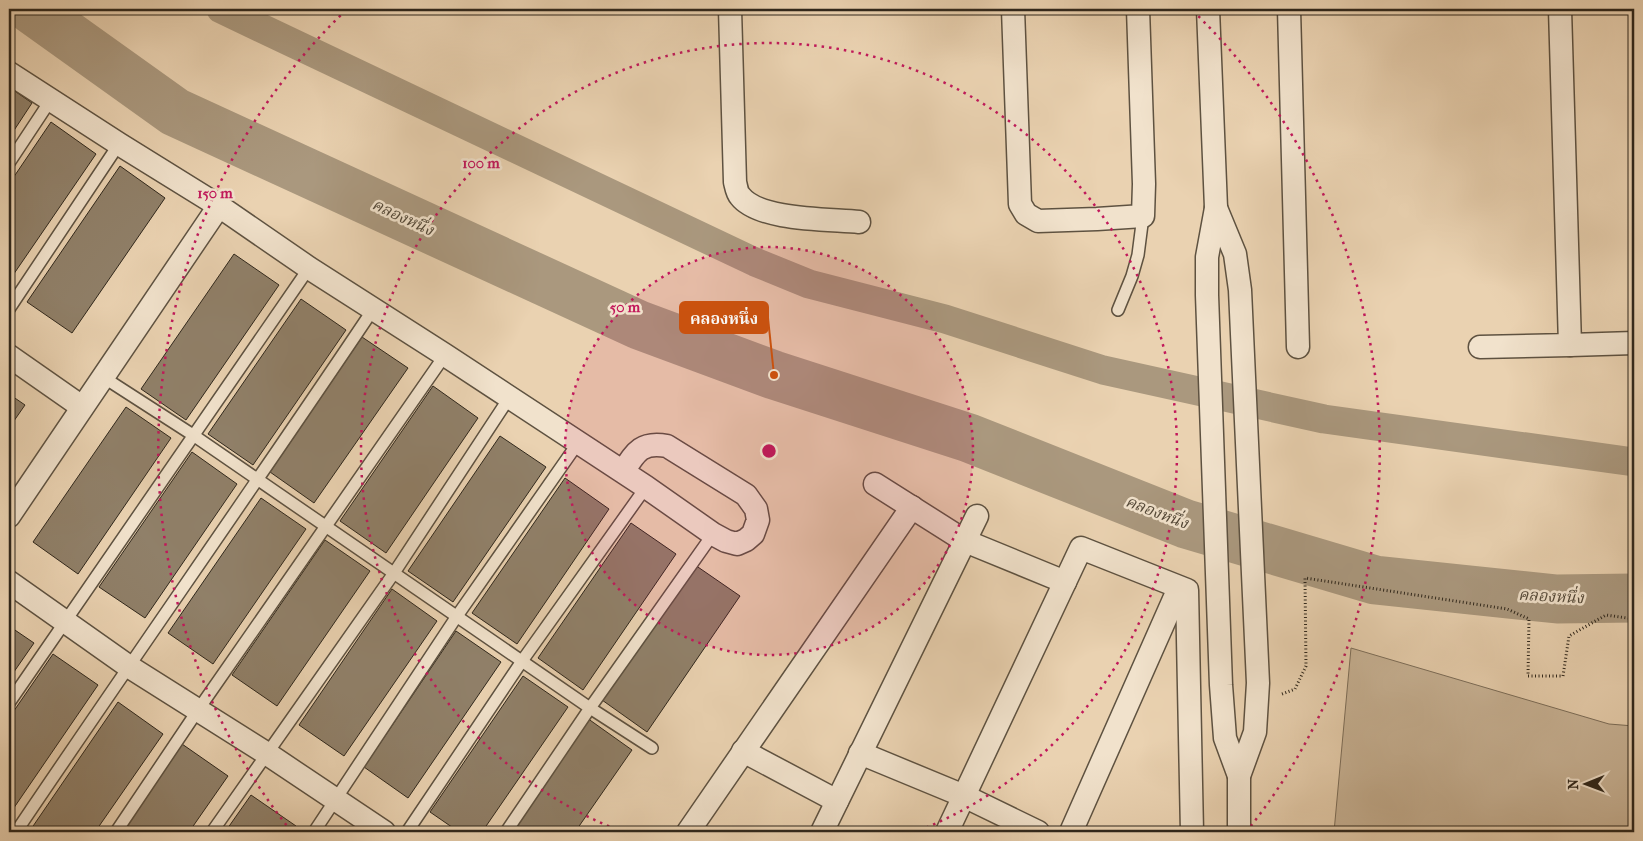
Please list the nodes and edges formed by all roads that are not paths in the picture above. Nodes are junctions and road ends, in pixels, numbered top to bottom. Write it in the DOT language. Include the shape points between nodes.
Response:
graph roads {
  1 [pos="730,9"];
  2 [pos="1013,9"];
  3 [pos="1138,9"];
  4 [pos="1208,9"];
  5 [pos="1289,9"];
  6 [pos="1560,9"];
  7 [pos="9,73"];
  8 [pos="50,100"];
  9 [pos="119,144"];
  10 [pos="9,162"];
  11 [pos="219,206"];
  12 [pos="1216,208"];
  13 [pos="1144,216"];
  14 [pos="859,222"];
  15 [pos="309,268"];
  16 [pos="374,308"];
  17 [pos="9,309"];
  18 [pos="1118,310"];
  19 [pos="1634,343"];
  20 [pos="1570,345"];
  21 [pos="1298,347"];
  22 [pos="1480,347"];
  23 [pos="445,355"];
  24 [pos="9,356"];
  25 [pos="103,377"];
  26 [pos="509,398"];
  27 [pos="82,407"];
  28 [pos="193,435"];
  29 [pos="578,443"];
  30 [pos="623,472"];
  31 [pos="258,480"];
  32 [pos="875,484"];
  33 [pos="646,487"];
  34 [pos="912,507"];
  35 [pos="9,516"];
  36 [pos="977,516"];
  37 [pos="325,526"];
  38 [pos="713,534"];
  39 [pos="965,540"];
  40 [pos="394,573"];
  41 [pos="9,582"];
  42 [pos="1065,582"];
  43 [pos="1179,588"];
  44 [pos="457,616"];
  45 [pos="63,622"];
  46 [pos="522,661"];
  47 [pos="128,666"];
  48 [pos="9,703"];
  49 [pos="590,708"];
  50 [pos="198,710"];
  51 [pos="652,748"];
  52 [pos="743,751"];
  53 [pos="266,753"];
  54 [pos="860,753"];
  55 [pos="1239,776"];
  56 [pos="716,791"];
  57 [pos="964,796"];
  58 [pos="337,800"];
  59 [pos="837,801"];
  60 [pos="16,832"];
  61 [pos="116,832"];
  62 [pos="212,832"];
  63 [pos="314,832"];
  64 [pos="384,832"];
  65 [pos="407,832"];
  66 [pos="506,832"];
  67 [pos="688,832"];
  68 [pos="697,832"];
  69 [pos="822,832"];
  70 [pos="947,832"];
  71 [pos="1038,832"];
  72 [pos="1071,832"];
  73 [pos="1192,832"];
  74 [pos="1238,832"];
  1 -- 14 [label="street" via="735,182 739,196 751,206 768,213"];
  2 -- 13 [label="street" via="1022,210 1038,221"];
  3 -- 13 [label="street"];
  4 -- 12 [label="street"];
  5 -- 21 [label="street"];
  6 -- 20 [label="street"];
  7 -- 8 [label="street"];
  8 -- 9 [label="street"];
  8 -- 10 [label="lane"];
  9 -- 11 [label="street"];
  9 -- 17 [label="lane"];
  11 -- 15 [label="street"];
  11 -- 25 [label="street"];
  12 -- 55 [label="street" via="1207,257 1207,295 1221,685 1225,738"];
  12 -- 55 [label="street" via="1235,254 1240,290 1258,683 1255,732"];
  13 -- 18 [label="lane" via="1138,255"];
  15 -- 16 [label="street"];
  15 -- 28 [label="lane"];
  16 -- 23 [label="street"];
  16 -- 31 [label="lane"];
  19 -- 20 [label="street"];
  20 -- 22 [label="street"];
  23 -- 26 [label="street"];
  23 -- 37 [label="lane"];
  24 -- 27 [label="street"];
  25 -- 27 [label="street"];
  25 -- 28 [label="lane"];
  26 -- 29 [label="street"];
  26 -- 40 [label="lane"];
  27 -- 35 [label="street"];
  28 -- 31 [label="lane"];
  28 -- 45 [label="lane"];
  29 -- 30 [label="street"];
  29 -- 44 [label="lane"];
  30 -- 33 [label="street"];
  30 -- 38 [label="street" via="636,452 644,447 667,446 746,495 756,509 758,520 753,534 737,544"];
  31 -- 37 [label="lane"];
  31 -- 47 [label="lane"];
  32 -- 34 [label="street"];
  33 -- 38 [label="street"];
  33 -- 46 [label="lane"];
  34 -- 39 [label="street"];
  34 -- 52 [label="street"];
  36 -- 39 [label="street"];
  37 -- 40 [label="lane"];
  37 -- 50 [label="lane"];
  38 -- 49 [label="lane"];
  39 -- 42 [label="street"];
  39 -- 54 [label="street"];
  40 -- 44 [label="lane"];
  40 -- 53 [label="lane"];
  41 -- 45 [label="street"];
  42 -- 43 [label="street" via="1081,548"];
  42 -- 57 [label="street"];
  43 -- 72 [label="street"];
  43 -- 73 [label="street" via="1186,590"];
  44 -- 46 [label="lane"];
  44 -- 58 [label="lane"];
  45 -- 47 [label="street"];
  45 -- 48 [label="lane"];
  46 -- 49 [label="lane"];
  46 -- 65 [label="lane"];
  47 -- 50 [label="street"];
  47 -- 60 [label="lane"];
  49 -- 51 [label="lane"];
  49 -- 66 [label="lane"];
  50 -- 53 [label="street"];
  50 -- 61 [label="lane"];
  52 -- 56 [label="street"];
  52 -- 59 [label="street"];
  53 -- 58 [label="street"];
  53 -- 62 [label="lane"];
  54 -- 57 [label="street"];
  54 -- 59 [label="street"];
  55 -- 74 [label="street"];
  56 -- 67 [label="street"];
  56 -- 68 [label="street"];
  57 -- 70 [label="street"];
  57 -- 71 [label="street"];
  58 -- 63 [label="lane"];
  58 -- 64 [label="street"];
  59 -- 69 [label="street"];
}
